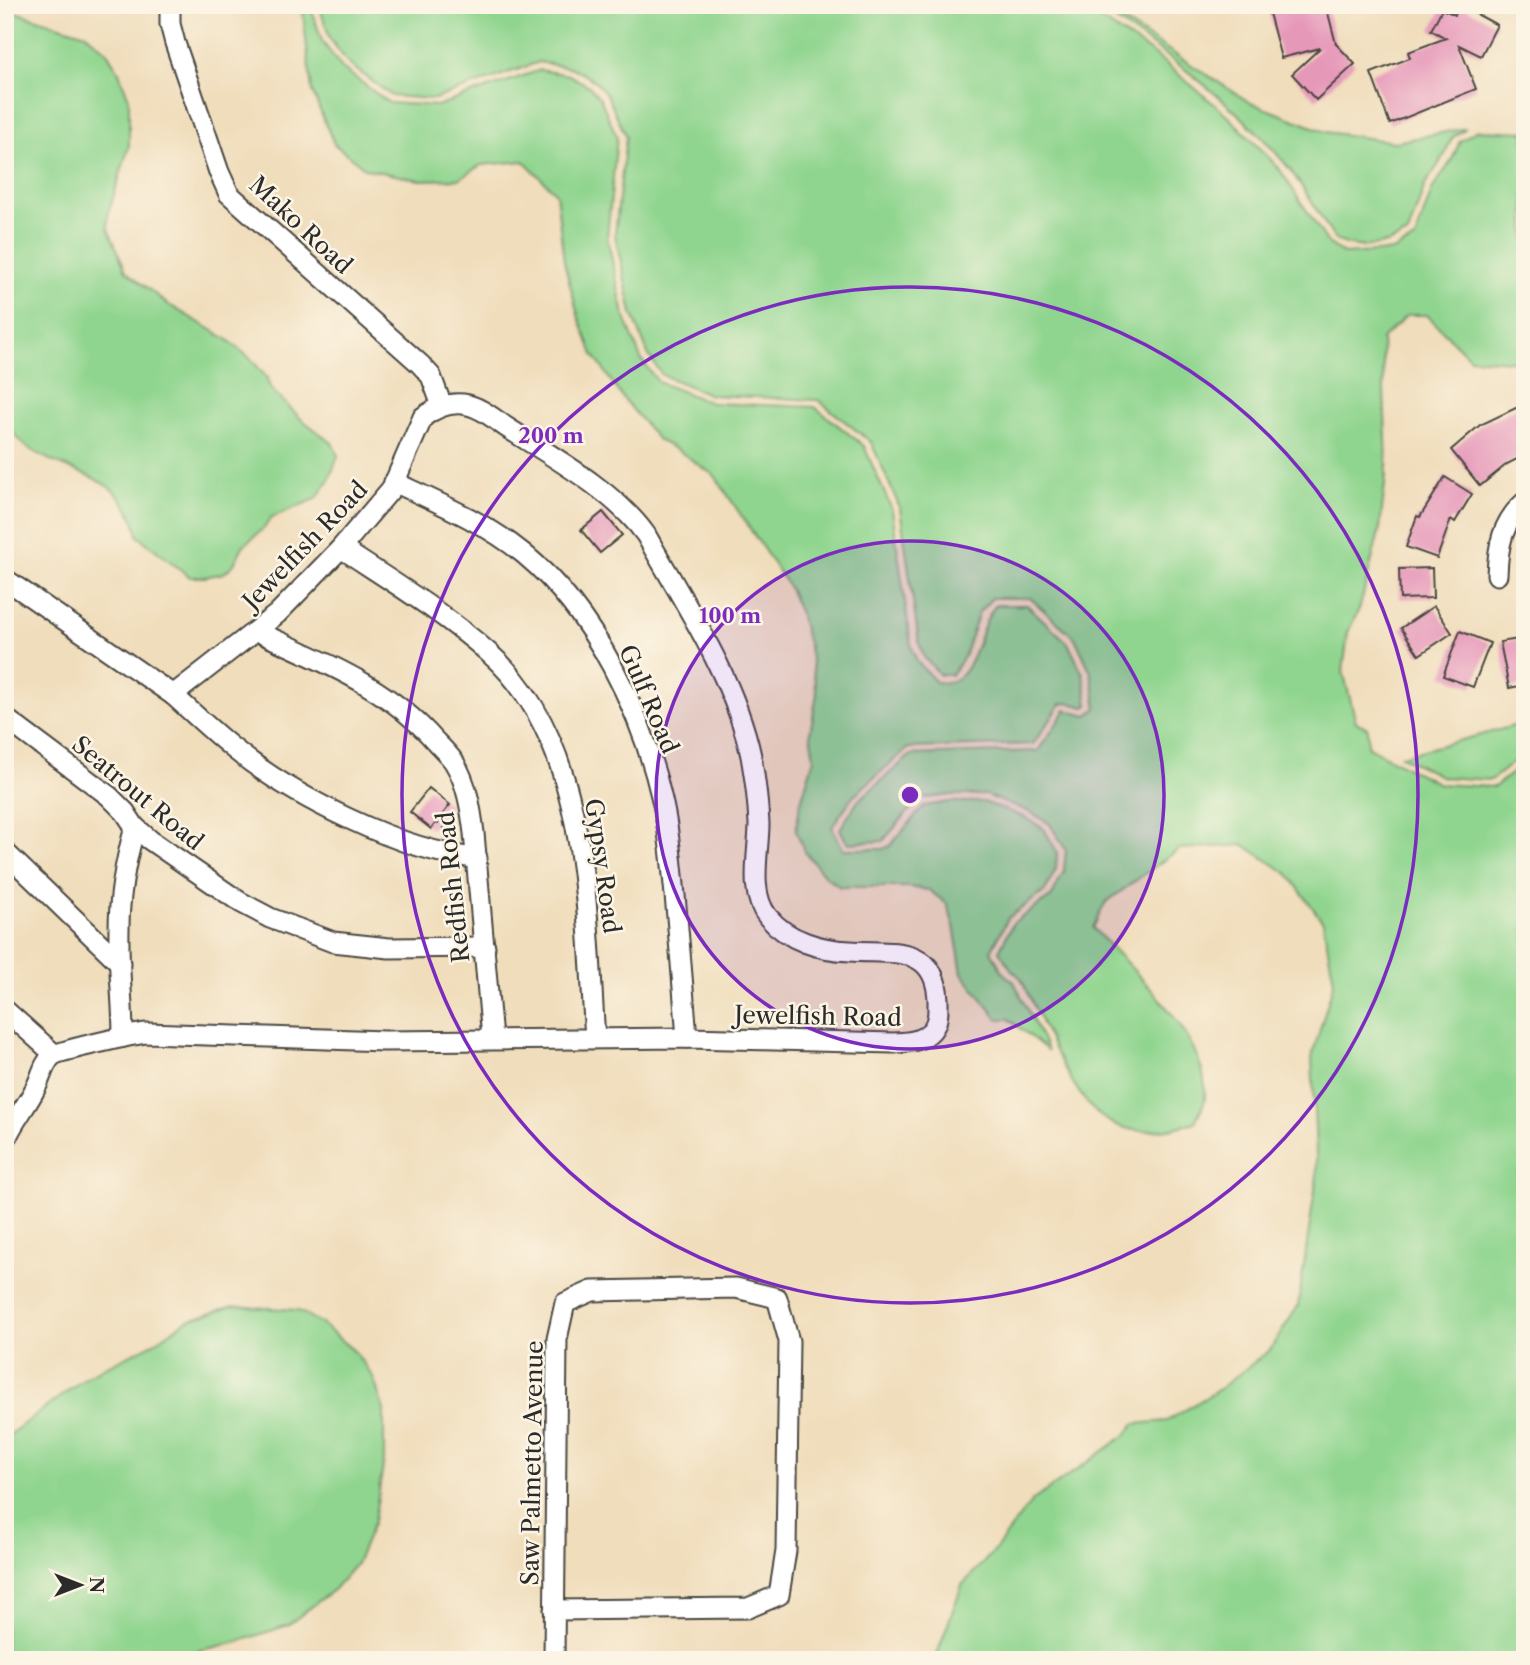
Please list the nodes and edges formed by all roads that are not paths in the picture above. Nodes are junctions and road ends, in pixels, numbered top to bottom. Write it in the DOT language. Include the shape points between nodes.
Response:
graph roads {
  1 [pos="170,5"];
  2 [pos="442,406"];
  3 [pos="394,482"];
  4 [pos="1525,502"];
  5 [pos="341,548"];
  6 [pos="1497,575"];
  7 [pos="5,579"];
  8 [pos="256,631"];
  9 [pos="173,695"];
  10 [pos="5,718"];
  11 [pos="135,827"];
  12 [pos="5,852"];
  13 [pos="477,858"];
  14 [pos="485,947"];
  15 [pos="120,963"];
  16 [pos="5,1010"];
  17 [pos="123,1037"];
  18 [pos="596,1038"];
  19 [pos="687,1038"];
  20 [pos="492,1039"];
  21 [pos="54,1054"];
  22 [pos="5,1141"];
  23 [pos="554,1610"];
  24 [pos="554,1660"];
  1 -- 2 [label="street, Mako Road" via="175,43 229,194 420,364 431,376"];
  2 -- 3 [label="street, Jewelfish Road" via="423,417"];
  2 -- 19 [label="street, Jewelfish Road" via="465,404 484,411 615,502 646,536 720,670 740,720 757,797 756,880 761,906 769,918 797,939 823,948 915,957 929,969 937,985 935,1027 918,1041"];
  3 -- 5 [label="street, Jewelfish Road"];
  3 -- 19 [label="street, Gulf Road" via="493,531 523,553 569,598 609,663 650,758 662,800"];
  4 -- 6 [label="street" via="1505,524"];
  5 -- 8 [label="street, Jewelfish Road"];
  5 -- 18 [label="street, Gypsy Road" via="490,653 514,679 539,718 567,789 579,837"];
  7 -- 9 [label="street"];
  8 -- 9 [label="street, Jewelfish Road"];
  8 -- 13 [label="street, Redfish Road" via="363,681 421,724 463,780"];
  9 -- 13 [label="street" via="235,750 322,805 438,853"];
  10 -- 11 [label="street, Seatrout Road" via="109,796"];
  11 -- 14 [label="street, Seatrout Road" via="240,902 333,942 389,948"];
  11 -- 15 [label="street" via="126,857 118,927"];
  12 -- 15 [label="street"];
  13 -- 14 [label="street, Redfish Road"];
  14 -- 20 [label="street, Redfish Road"];
  15 -- 17 [label="street"];
  16 -- 21 [label="street"];
  17 -- 20 [label="street, Jewelfish Road" via="147,1033 384,1041"];
  17 -- 21 [label="street, Jewelfish Road"];
  18 -- 19 [label="street, Jewelfish Road"];
  18 -- 20 [label="street, Jewelfish Road"];
  21 -- 22 [label="street"];
  23 -- 23 [label="street, Saw Palmetto Avenue" via="748,1608 779,1595 786,1551 789,1340 777,1298 736,1288 592,1291 565,1303 557,1339"];
  23 -- 24 [label="street, Saw Palmetto Avenue"];
}
